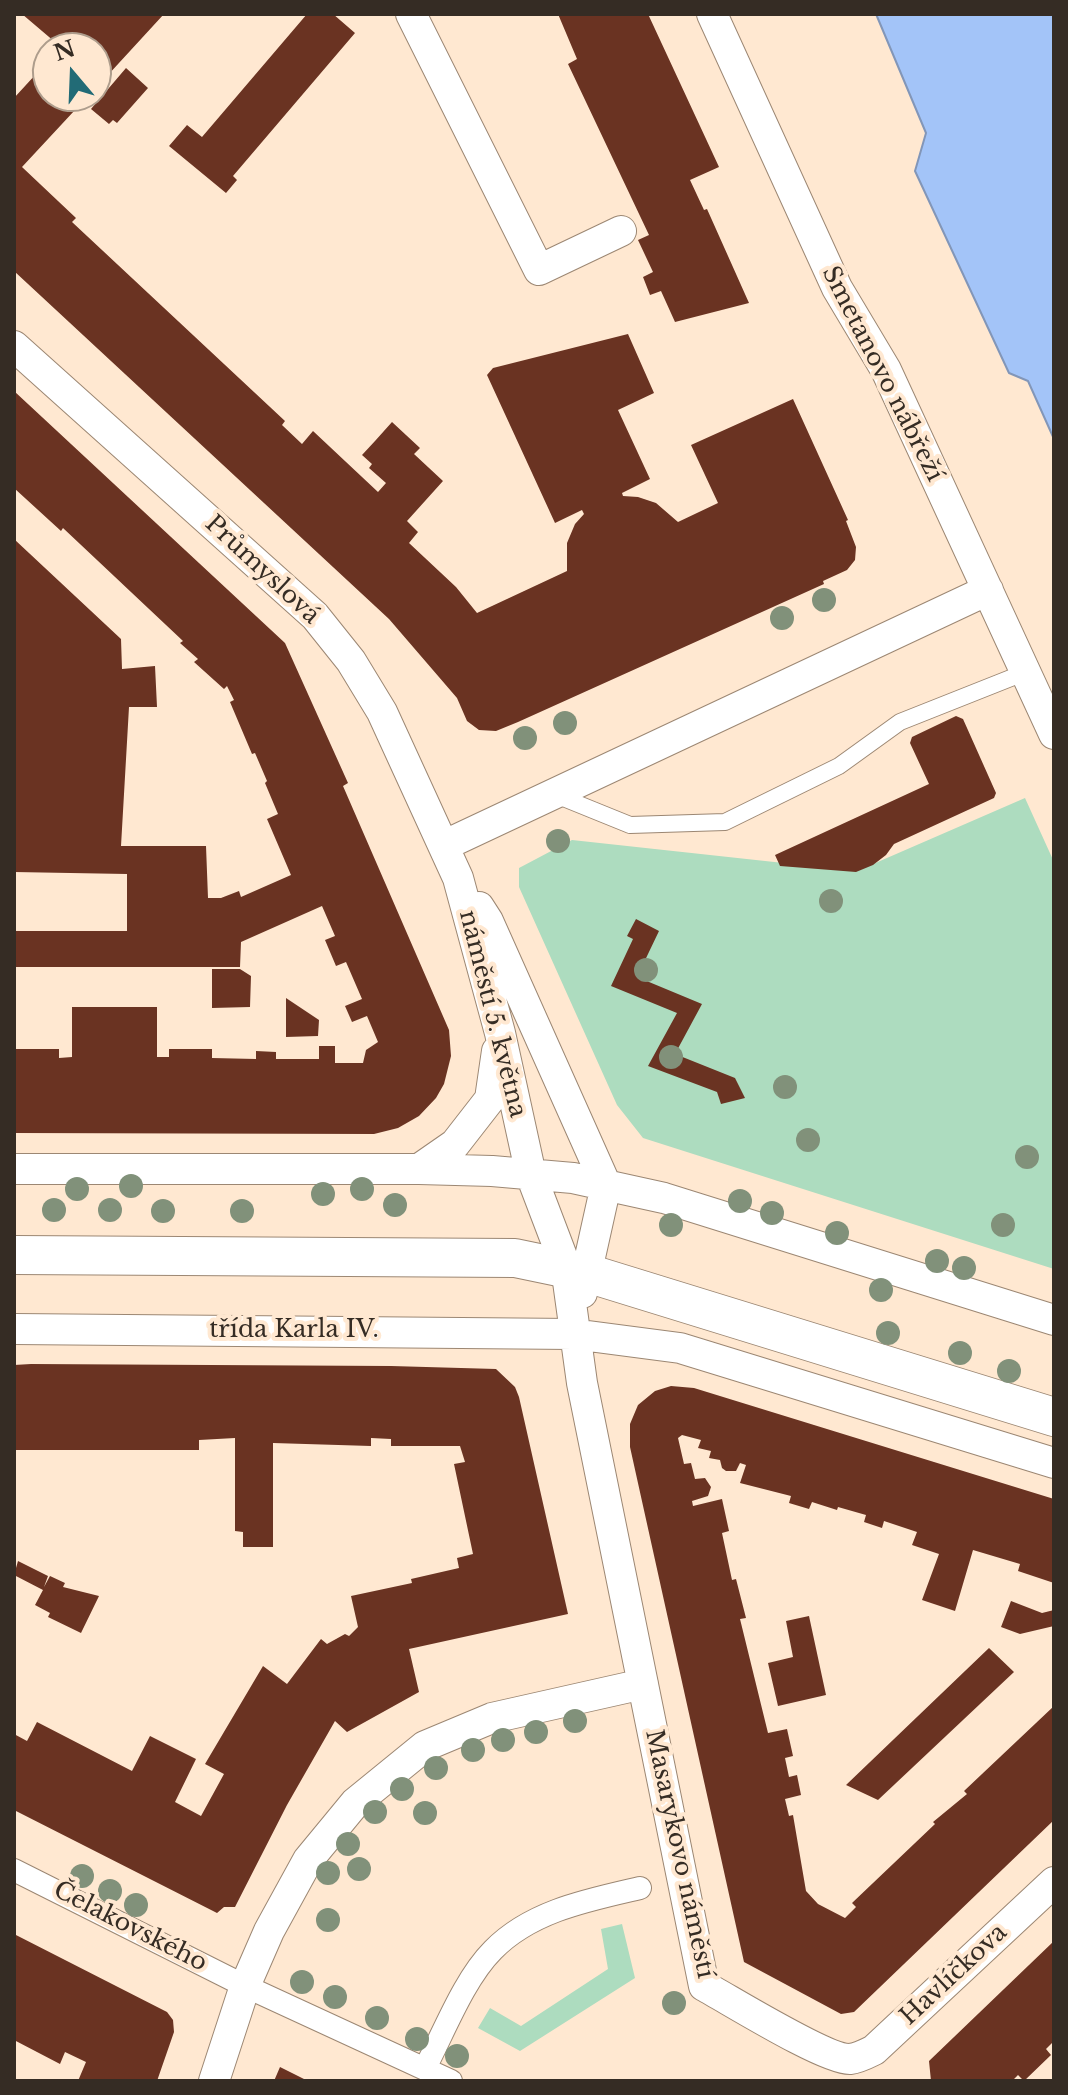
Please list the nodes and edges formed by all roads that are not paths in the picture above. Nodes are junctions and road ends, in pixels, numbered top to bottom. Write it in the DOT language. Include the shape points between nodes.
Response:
graph roads {
  1 [pos="411,14"];
  2 [pos="712,14"];
  3 [pos="621,231"];
  4 [pos="14,346"];
  5 [pos="988,590"];
  6 [pos="1026,672"];
  7 [pos="1054,734"];
  8 [pos="556,795"];
  9 [pos="445,845"];
  10 [pos="458,878"];
  11 [pos="500,1033"];
  12 [pos="14,1169"];
  13 [pos="419,1169"];
  14 [pos="531,1175"];
  15 [pos="606,1185"];
  16 [pos="14,1255"];
  17 [pos="576,1270"];
  18 [pos="1054,1320"];
  19 [pos="14,1329"];
  20 [pos="573,1334"];
  21 [pos="1054,1417"];
  22 [pos="1054,1463"];
  23 [pos="643,1684"];
  24 [pos="14,1870"];
  25 [pos="1054,1882"];
  26 [pos="640,1888"];
  27 [pos="245,1986"];
  28 [pos="425,2068"];
  29 [pos="849,2070"];
  30 [pos="214,2081"];
  31 [pos="451,2081"];
  1 -- 3 [label="street" via="539,270"];
  2 -- 5 [label="street, Smetanovo nábřeží" via="837,288 886,370"];
  4 -- 9 [label="street, Průmyslová" via="315,616 382,712"];
  5 -- 6 [label="street, Smetanovo nábřeží"];
  5 -- 8 [label="street"];
  6 -- 7 [label="street, Smetanovo nábřeží"];
  6 -- 8 [label="lane" via="900,722 839,766 725,822 630,825"];
  8 -- 9 [label="street"];
  9 -- 10 [label="street, náměstí 5. května"];
  10 -- 11 [label="street, náměstí 5. května"];
  10 -- 15 [label="street, náměstí 5. května" via="488,921"];
  11 -- 13 [label="street, náměstí 5. května" via="490,1099 455,1144"];
  11 -- 14 [label="street, náměstí 5. května"];
  12 -- 13 [label="street"];
  13 -- 14 [label="street"];
  14 -- 15 [label="street"];
  14 -- 17 [label="street, náměstí 5. května"];
  15 -- 17 [label="street"];
  15 -- 18 [label="street" via="664,1198"];
  16 -- 17 [label="street" via="515,1258"];
  17 -- 20 [label="street, Masarykovo náměstí"];
  17 -- 21 [label="street"];
  19 -- 20 [label="street, třída Karla IV."];
  20 -- 22 [label="street" via="680,1348"];
  20 -- 23 [label="street, Masarykovo náměstí"];
  23 -- 27 [label="street" via="492,1718 425,1746 355,1803 308,1860"];
  23 -- 29 [label="street, Masarykovo náměstí" via="704,1986"];
  24 -- 27 [label="street, Čelakovského"];
  25 -- 29 [label="street, Havlíčkova"];
  26 -- 28 [label="street" via="541,1916 515,1931 473,1977"];
  27 -- 28 [label="street"];
  27 -- 30 [label="street"];
  28 -- 31 [label="street"];
}
